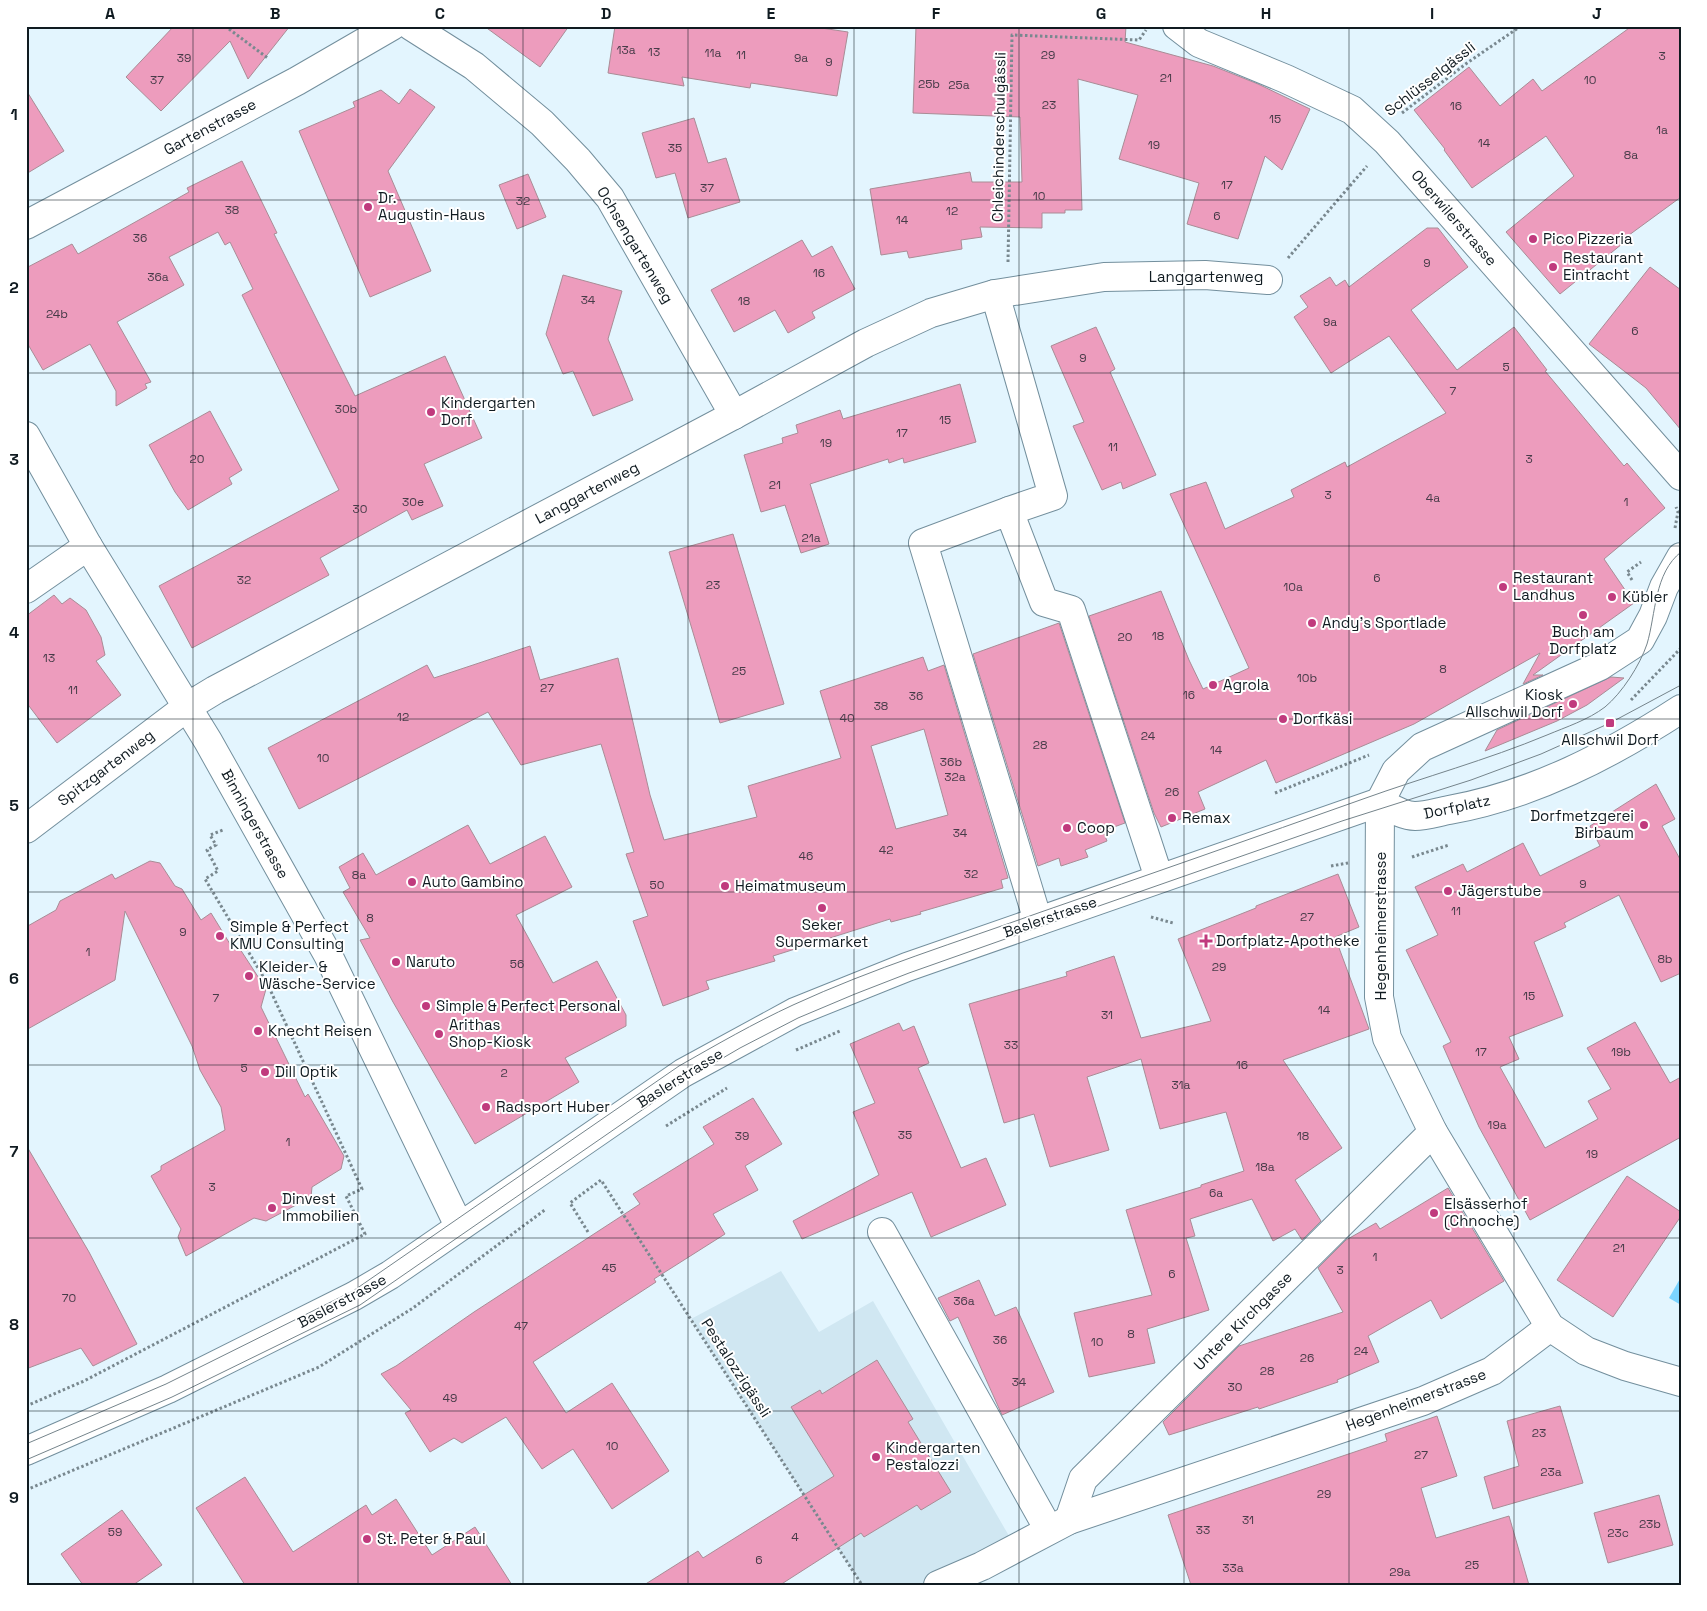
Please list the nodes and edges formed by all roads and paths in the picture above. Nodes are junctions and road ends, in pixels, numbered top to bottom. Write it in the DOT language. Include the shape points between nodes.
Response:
graph roads {
  1 [pos="225,26"];
  2 [pos="392,26"];
  3 [pos="411,26"];
  4 [pos="1149,26"];
  5 [pos="1177,26"];
  6 [pos="1520,26"];
  7 [pos="297,81"];
  8 [pos="1384,139"];
  9 [pos="26,225"];
  10 [pos="1268,280"];
  11 [pos="1001,293"];
  12 [pos="734,415"];
  13 [pos="26,436"];
  14 [pos="1681,476"];
  15 [pos="1674,504"];
  16 [pos="1008,511"];
  17 [pos="88,546"];
  18 [pos="1675,546"];
  19 [pos="1642,560"];
  20 [pos="1635,587"];
  21 [pos="26,589"];
  22 [pos="1672,595"];
  23 [pos="1681,648"];
  24 [pos="1631,700"];
  25 [pos="186,707"];
  26 [pos="1681,709"];
  27 [pos="1370,754"];
  28 [pos="1275,793"];
  29 [pos="1380,802"];
  30 [pos="228,828"];
  31 [pos="26,829"];
  32 [pos="1353,862"];
  33 [pos="1331,866"];
  34 [pos="1159,878"];
  35 [pos="1144,919"];
  36 [pos="1038,921"];
  37 [pos="1173,923"];
  38 [pos="847,1028"];
  39 [pos="792,1052"];
  40 [pos="731,1085"];
  41 [pos="664,1128"];
  42 [pos="1434,1132"];
  43 [pos="549,1207"];
  44 [pos="458,1226"];
  45 [pos="588,1232"];
  46 [pos="882,1232"];
  47 [pos="1550,1328"];
  48 [pos="1681,1382"];
  49 [pos="26,1406"];
  50 [pos="26,1451"];
  51 [pos="26,1490"];
  52 [pos="1059,1525"];
  53 [pos="984,1576"];
  54 [pos="862,1585"];
  55 [pos="938,1585"];
  1 -- 7 [label="path"];
  2 -- 7 [label="street, Gartenstrasse"];
  3 -- 12 [label="street, Ochsengartenweg" via="474,66 542,123 610,198"];
  4 -- 11 [label="path, Chleichinderschulgässli" via="1139,40 1012,35"];
  5 -- 8 [label="street, Oberwilerstrasse" via="1199,43 1352,110"];
  6 -- 8 [label="path, Schlüsselgässli" via="1466,62 1397,117"];
  7 -- 9 [label="street, Gartenstrasse"];
  8 -- 10 [label="path, Langgartenweg" via="1324,218"];
  8 -- 14 [label="street, Oberwilerstrasse"];
  10 -- 11 [label="street, Langgartenweg" via="1205,275 1104,277"];
  11 -- 12 [label="street, Langgartenweg" via="931,313 866,343"];
  11 -- 16 [label="street" via="1053,496"];
  12 -- 25 [label="street, Langgartenweg"];
  13 -- 17 [label="street, Binningerstrasse"];
  15 -- 18 [label="path" via="1678,512"];
  16 -- 34 [label="street" via="1044,602 1071,610"];
  16 -- 36 [label="street" via="923,542"];
  17 -- 21 [label="street"];
  17 -- 25 [label="street, Binningerstrasse"];
  18 -- 22 [label="street"];
  19 -- 20 [label="path" via="1628,572"];
  22 -- 29 [label="street" via="1653,616 1640,640 1600,666 1422,747 1396,771"];
  23 -- 24 [label="path"];
  25 -- 31 [label="street, Spitzgartenweg"];
  25 -- 44 [label="street, Binningerstrasse" via="328,955"];
  26 -- 29 [label="street, Dorfplatz" via="1585,764 1504,797 1415,816"];
  27 -- 28 [label="path"];
  29 -- 34 [label="street, Baslerstrasse"];
  29 -- 42 [label="street, Hegenheimerstrasse" via="1379,997 1387,1038"];
  30 -- 49 [label="path" via="210,835 216,845 207,850 218,871 205,878 267,983 362,1189 346,1196 365,1234 84,1381"];
  32 -- 33 [label="path"];
  34 -- 36 [label="street, Baslerstrasse"];
  35 -- 37 [label="path" via="1153,916"];
  36 -- 44 [label="street, Baslerstrasse" via="906,967 795,1012 683,1073"];
  38 -- 39 [label="path"];
  40 -- 41 [label="path"];
  42 -- 47 [label="street, Hegenheimerstrasse"];
  42 -- 52 [label="street, Untere Kirchgasse" via="1083,1479"];
  43 -- 51 [label="path" via="413,1308 319,1367"];
  44 -- 50 [label="street, Baslerstrasse" via="390,1275 354,1296 168,1389"];
  45 -- 54 [label="path, Pestalozzigässli" via="570,1203 601,1180"];
  46 -- 52 [label="street"];
  47 -- 48 [label="street" via="1586,1351"];
  47 -- 52 [label="street, Hegenheimerstrasse" via="1492,1371 1423,1401"];
  52 -- 53 [label="street, Hegenheimerstrasse"];
  53 -- 55 [label="street, Hegenheimerstrasse"];
}
